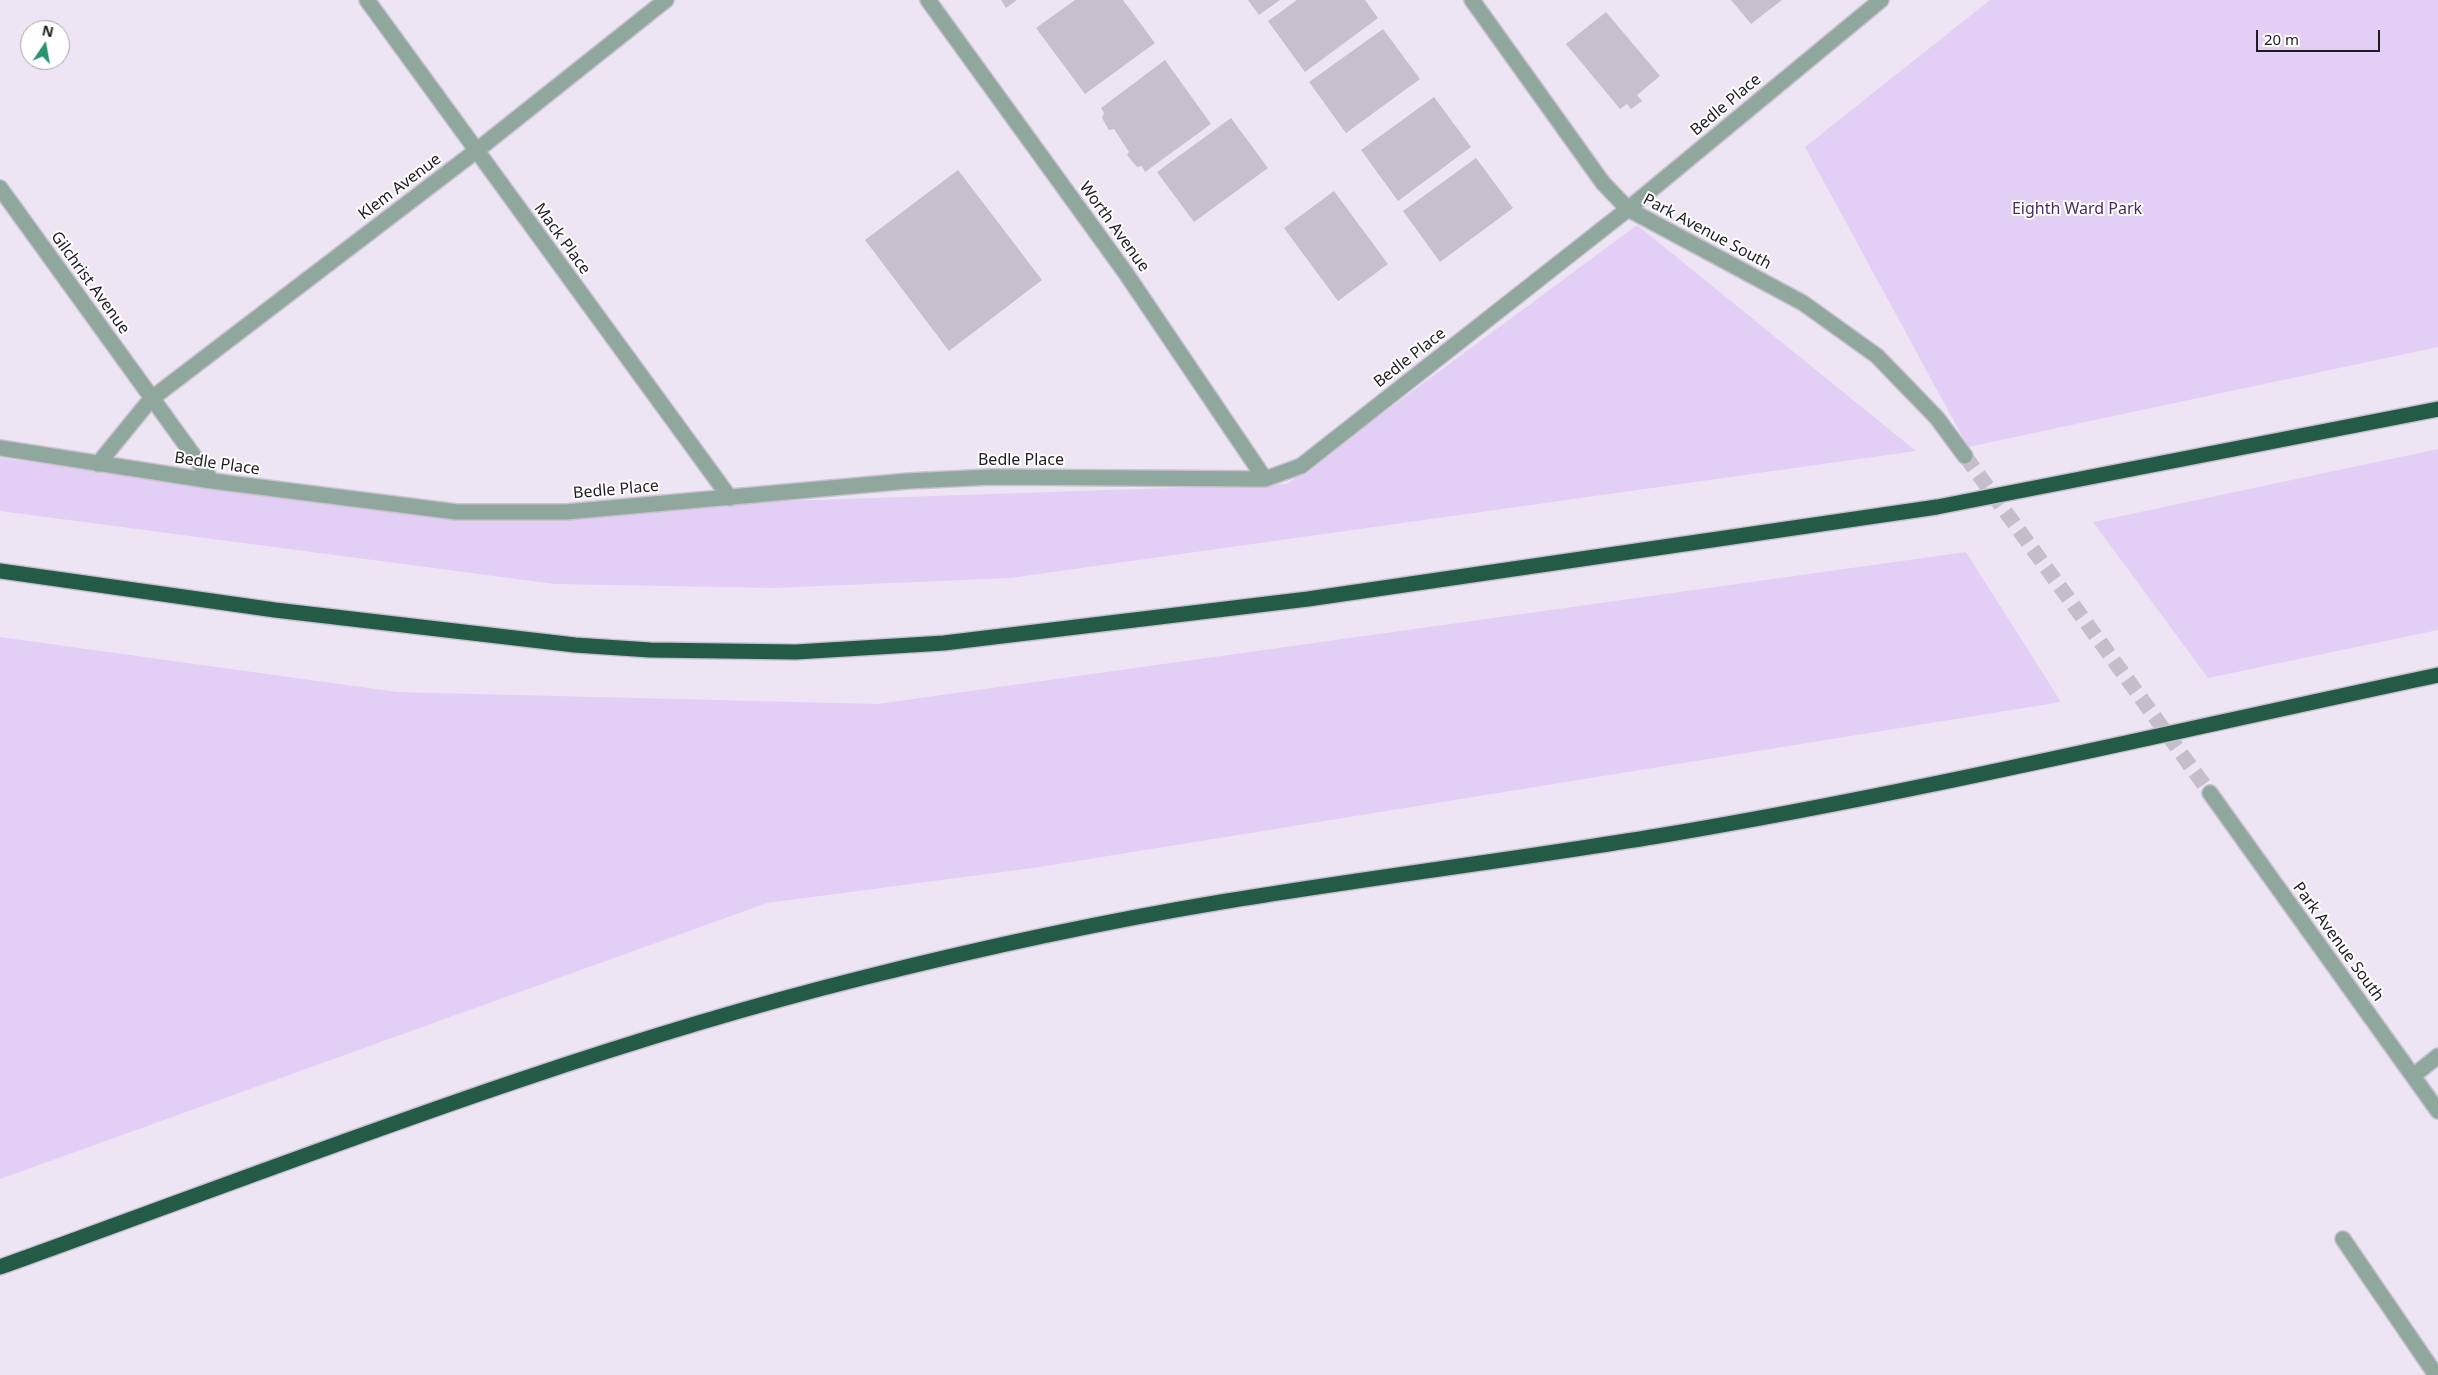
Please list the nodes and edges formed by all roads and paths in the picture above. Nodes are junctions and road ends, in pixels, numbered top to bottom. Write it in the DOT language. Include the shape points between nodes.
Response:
graph roads {
  1 [pos="367,0"];
  2 [pos="666,0"];
  3 [pos="928,0"];
  4 [pos="1472,0"];
  5 [pos="1881,0"];
  6 [pos="476,151"];
  7 [pos="0,188"];
  8 [pos="1628,209"];
  9 [pos="152,399"];
  10 [pos="2438,409"];
  11 [pos="0,448"];
  12 [pos="1965,456"];
  13 [pos="98,464"];
  14 [pos="1265,479"];
  15 [pos="212,481"];
  16 [pos="730,498"];
  17 [pos="0,572"];
  18 [pos="2438,675"];
  19 [pos="2210,793"];
  20 [pos="2438,1056"];
  21 [pos="2413,1076"];
  22 [pos="2438,1111"];
  23 [pos="2343,1239"];
  24 [pos="0,1267"];
  25 [pos="2436,1375"];
  1 -- 6 [label="street, Mack Place"];
  2 -- 6 [label="street, Klem Avenue"];
  3 -- 14 [label="street, Worth Avenue" via="1125,272"];
  4 -- 8 [label="street, Park Avenue South" via="1603,183"];
  5 -- 8 [label="street, Bedle Place"];
  6 -- 9 [label="street, Klem Avenue"];
  6 -- 16 [label="street, Mack Place"];
  7 -- 9 [label="street, Gilchrist Avenue"];
  8 -- 12 [label="street, Park Avenue South" via="1803,303 1877,356 1937,418"];
  8 -- 14 [label="street, Bedle Place" via="1301,466"];
  9 -- 13 [label="street, Klem Avenue"];
  9 -- 15 [label="street, Gilchrist Avenue"];
  10 -- 17 [label="highway" via="1937,507 1308,599 944,643 796,652 650,650 575,645 276,610"];
  11 -- 13 [label="street, Bedle Place"];
  13 -- 15 [label="street, Bedle Place"];
  14 -- 16 [label="street, Bedle Place" via="992,477 899,481"];
  15 -- 16 [label="street, Bedle Place" via="457,512 566,512"];
  18 -- 24 [label="highway" via="1768,816 1212,904 1001,945 858,979 646,1038"];
  19 -- 21 [label="street, Park Avenue South"];
  20 -- 21 [label="street"];
  21 -- 22 [label="street, Park Avenue South"];
  23 -- 25 [label="street"];
}
